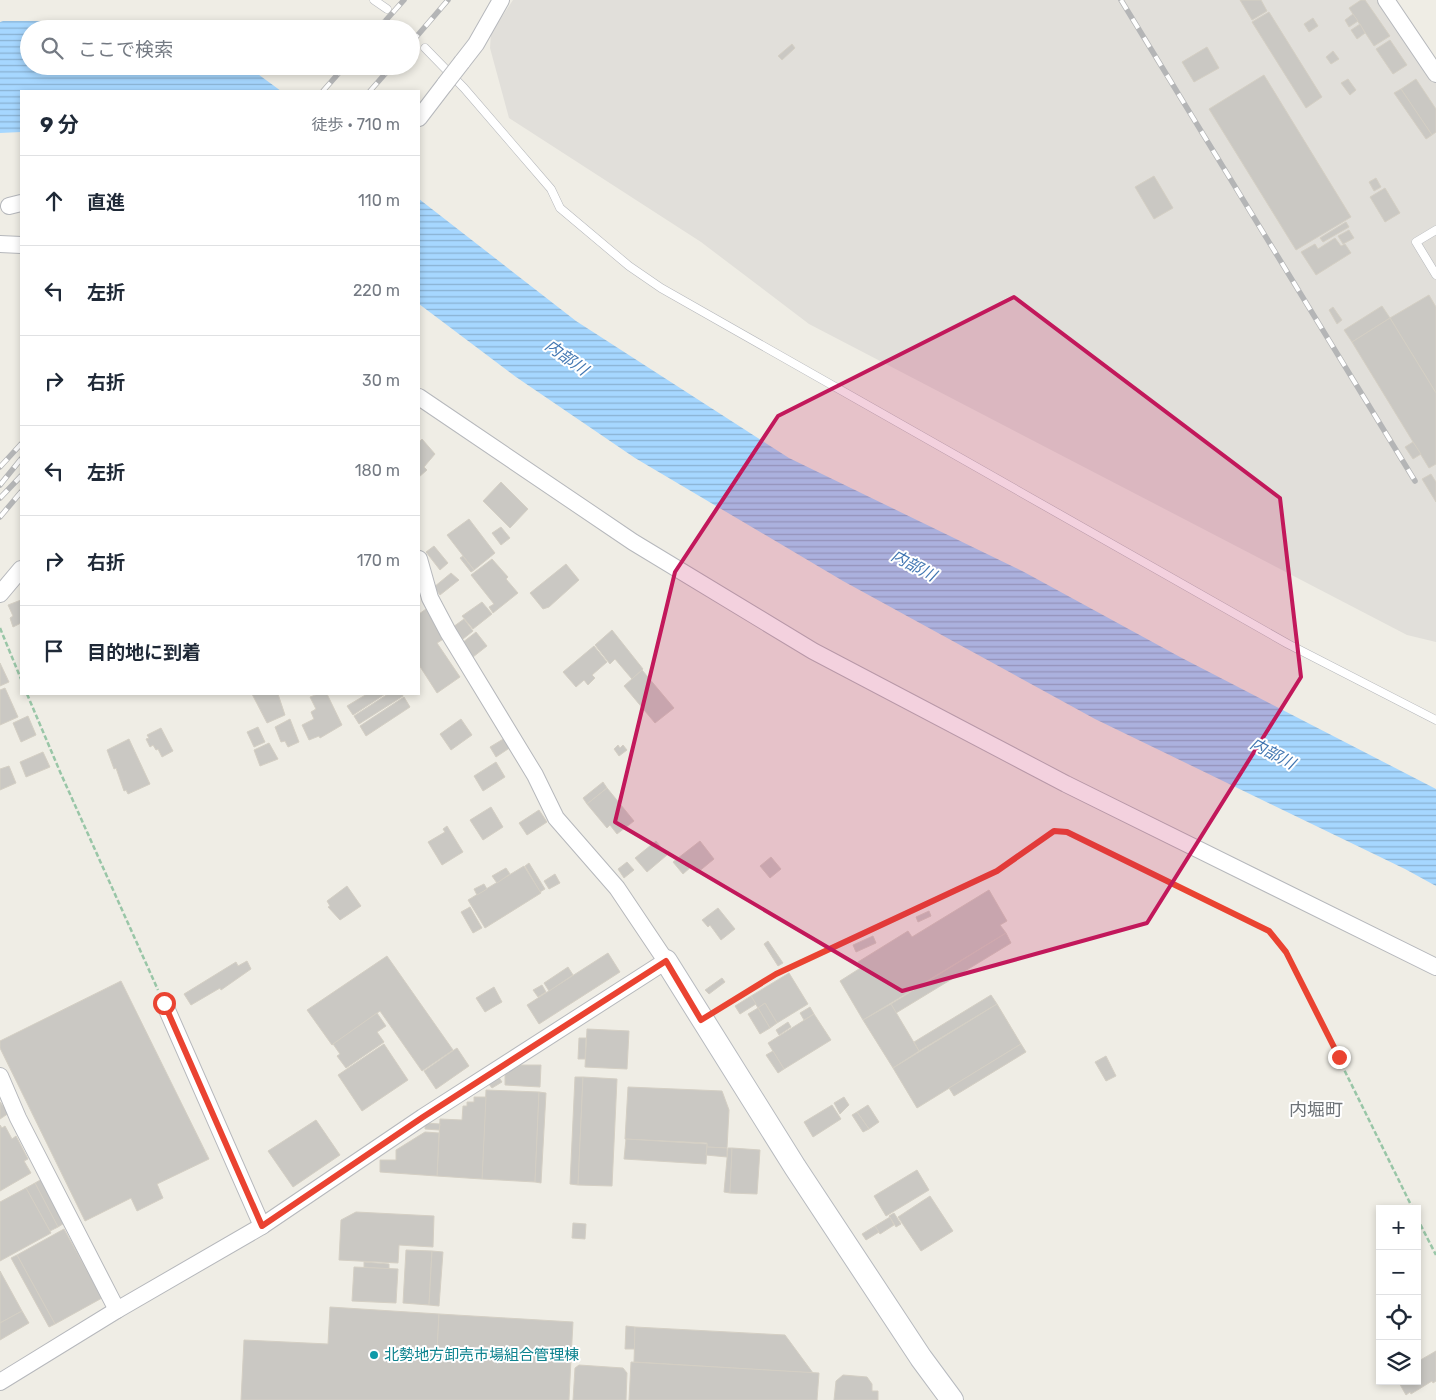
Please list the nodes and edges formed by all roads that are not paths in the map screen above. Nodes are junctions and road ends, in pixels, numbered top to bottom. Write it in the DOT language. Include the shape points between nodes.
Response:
graph roads {
  1 [pos="374,0"];
  2 [pos="501,0"];
  3 [pos="1386,0"];
  4 [pos="387,8"];
  5 [pos="425,48"];
  6 [pos="1436,74"];
  7 [pos="421,116"];
  8 [pos="1436,230"];
  9 [pos="0,244"];
  10 [pos="20,244"];
  11 [pos="1436,275"];
  12 [pos="420,398"];
  13 [pos="420,563"];
  14 [pos="20,570"];
  15 [pos="0,594"];
  16 [pos="1436,720"];
  17 [pos="666,961"];
  18 [pos="1436,967"];
  19 [pos="164,1003"];
  20 [pos="0,1076"];
  21 [pos="262,1226"];
  22 [pos="117,1310"];
  23 [pos="0,1382"];
  24 [pos="952,1400"];
  1 -- 4 [label="lane"];
  2 -- 7 [label="street, bridge" via="476,44"];
  3 -- 6 [label="street"];
  5 -- 16 [label="lane" via="551,189 560,208 629,266 661,288 1279,639"];
  8 -- 11 [label="lane" via="1416,242"];
  9 -- 10 [label="street"];
  12 -- 18 [label="street" via="633,542 813,652 1066,784"];
  13 -- 17 [label="street" via="430,598 448,632 535,775 556,818 617,888"];
  14 -- 15 [label="street"];
  17 -- 21 [label="street" via="423,1117"];
  17 -- 24 [label="street" via="899,1325"];
  19 -- 21 [label="street"];
  20 -- 22 [label="street" via="18,1118"];
  21 -- 22 [label="street"];
  22 -- 23 [label="street"];
}
